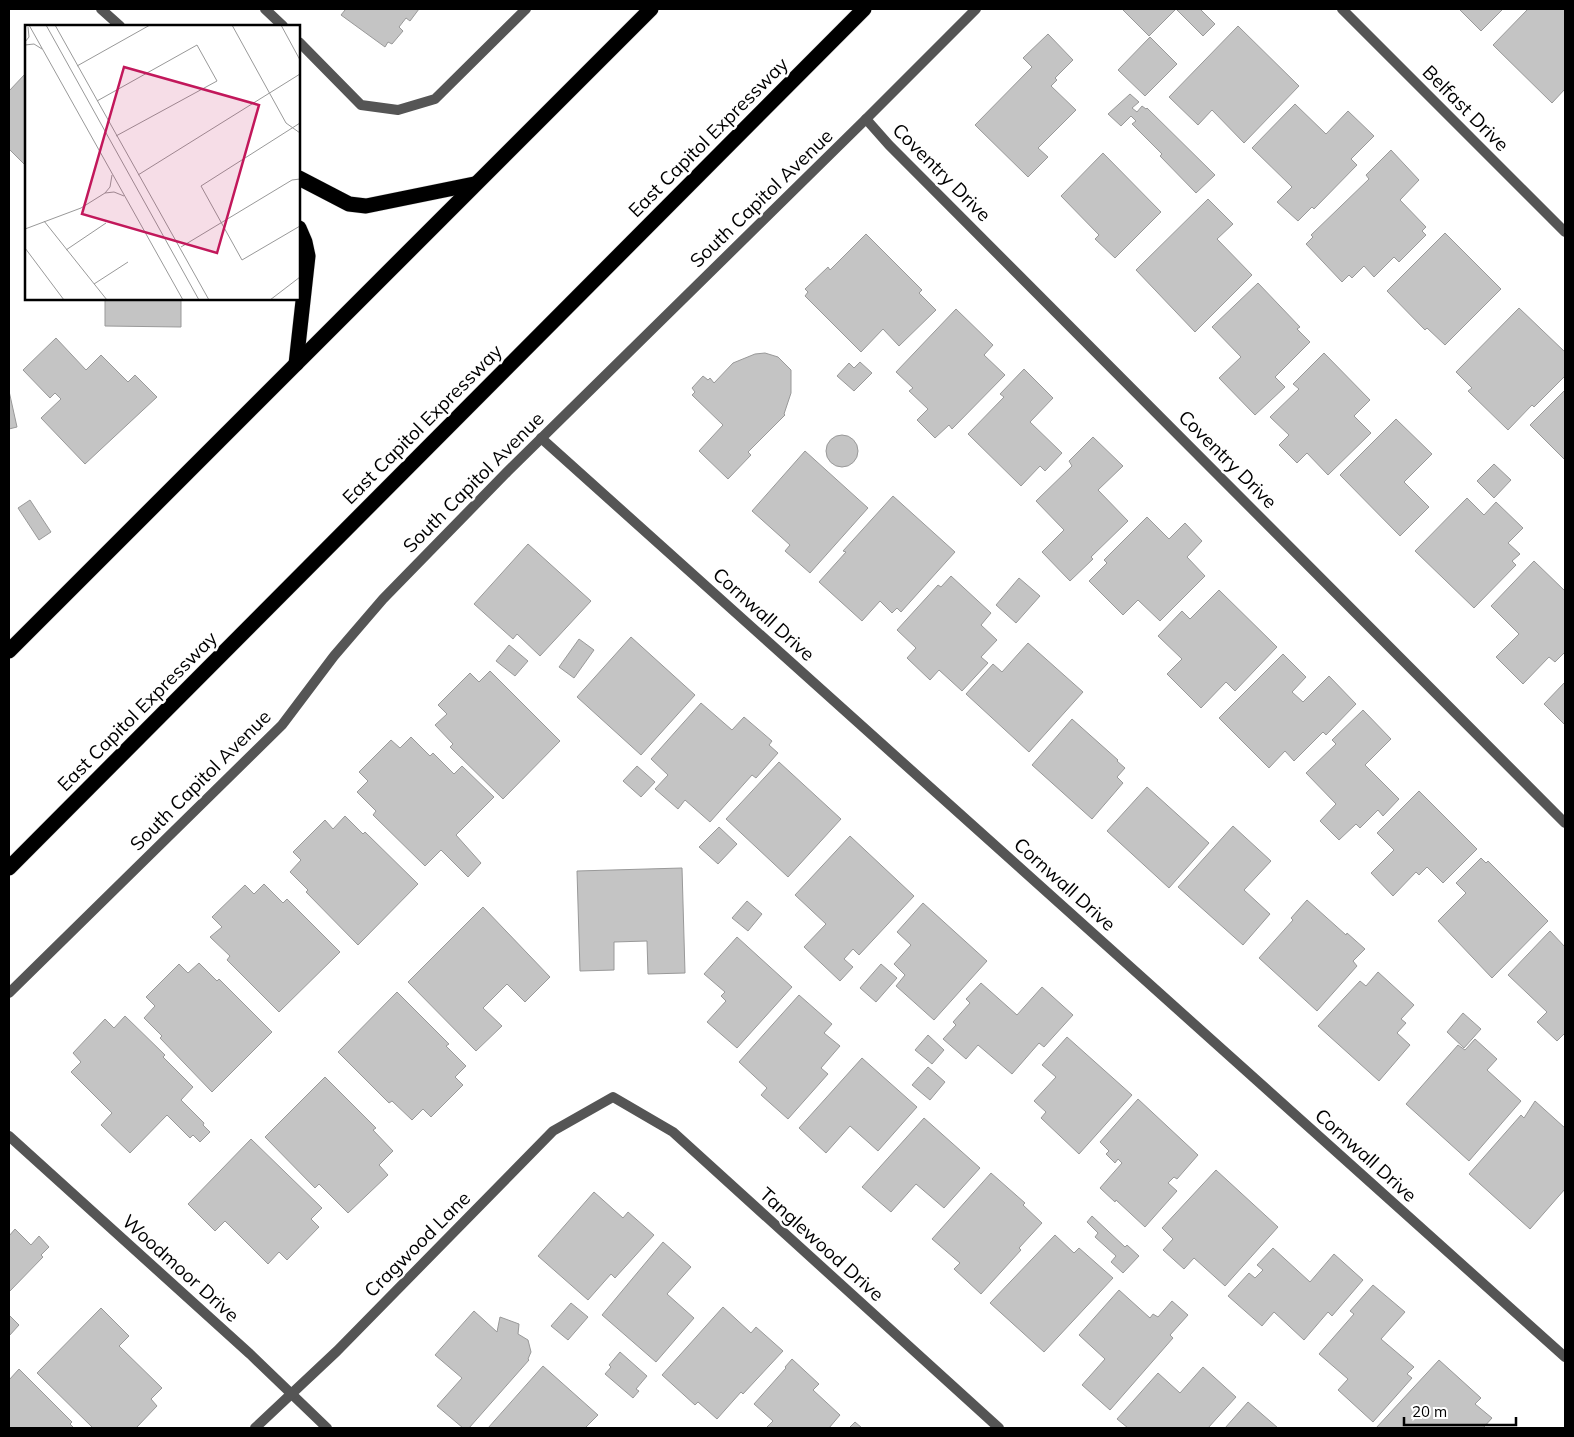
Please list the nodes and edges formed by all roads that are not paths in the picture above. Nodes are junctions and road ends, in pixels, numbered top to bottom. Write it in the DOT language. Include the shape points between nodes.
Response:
graph roads {
  1 [pos="101,9"];
  2 [pos="265,9"];
  3 [pos="526,9"];
  4 [pos="651,9"];
  5 [pos="864,9"];
  6 [pos="976,9"];
  7 [pos="1342,9"];
  8 [pos="119,25"];
  9 [pos="282,25"];
  10 [pos="300,43"];
  11 [pos="866,119"];
  12 [pos="300,179"];
  13 [pos="474,184"];
  14 [pos="300,230"];
  15 [pos="1565,232"];
  16 [pos="296,364"];
  17 [pos="541,438"];
  18 [pos="9,651"];
  19 [pos="1565,823"];
  20 [pos="9,868"];
  21 [pos="9,993"];
  22 [pos="613,1097"];
  23 [pos="9,1136"];
  24 [pos="1565,1357"];
  25 [pos="290,1393"];
  26 [pos="255,1428"];
  27 [pos="327,1428"];
  28 [pos="998,1428"];
  1 -- 8 [label="street"];
  2 -- 9 [label="street"];
  3 -- 10 [label="street" via="435,99 398,110 361,104"];
  4 -- 13 [label="highway"];
  5 -- 20 [label="highway, East Capitol Expressway"];
  6 -- 11 [label="street, South Capitol Avenue"];
  7 -- 15 [label="street, Belfast Drive"];
  11 -- 17 [label="street, South Capitol Avenue"];
  11 -- 19 [label="street, Coventry Drive"];
  12 -- 13 [label="highway" via="349,204 366,206"];
  13 -- 16 [label="highway"];
  14 -- 16 [label="highway" via="308,256"];
  16 -- 18 [label="highway"];
  17 -- 21 [label="street, South Capitol Avenue" via="383,599 334,656 282,725"];
  17 -- 24 [label="street, Cornwall Drive"];
  22 -- 25 [label="street, Cragwood Lane" via="554,1131 337,1350"];
  22 -- 28 [label="street, Tanglewood Drive" via="673,1132"];
  23 -- 25 [label="street, Woodmoor Drive"];
  25 -- 26 [label="street, Cragwood Lane"];
  25 -- 27 [label="street, Woodmoor Drive"];
}
